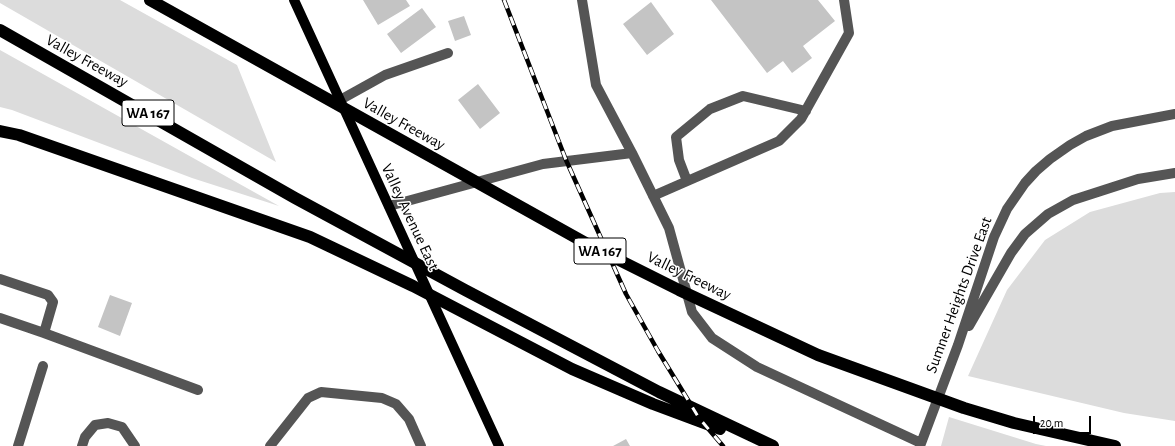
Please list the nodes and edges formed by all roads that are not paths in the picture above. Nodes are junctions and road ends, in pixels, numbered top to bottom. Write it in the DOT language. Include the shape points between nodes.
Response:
graph roads {
  1 [pos="150,0"];
  2 [pos="294,0"];
  3 [pos="582,0"];
  4 [pos="844,0"];
  5 [pos="0,30"];
  6 [pos="448,53"];
  7 [pos="340,100"];
  8 [pos="806,110"];
  9 [pos="1175,114"];
  10 [pos="0,131"];
  11 [pos="632,153"];
  12 [pos="1175,173"];
  13 [pos="687,181"];
  14 [pos="653,196"];
  15 [pos="389,206"];
  16 [pos="0,279"];
  17 [pos="0,318"];
  18 [pos="44,333"];
  19 [pos="958,345"];
  20 [pos="43,366"];
  21 [pos="198,390"];
  22 [pos="921,444"];
  23 [pos="18,446"];
  24 [pos="82,446"];
  25 [pos="135,446"];
  26 [pos="270,446"];
  27 [pos="421,446"];
  28 [pos="499,446"];
  29 [pos="768,446"];
  30 [pos="772,446"];
  31 [pos="1115,446"];
  1 -- 31 [label="highway, Valley Freeway / WA 167" via="591,246 818,355 964,408 1014,423"];
  2 -- 7 [label="main road, Valley Avenue East"];
  3 -- 11 [label="street" via="596,85"];
  4 -- 8 [label="street" via="849,33"];
  5 -- 30 [label="highway, Valley Freeway / WA 167" via="295,198 458,287 645,385"];
  6 -- 7 [label="street" via="385,75"];
  7 -- 15 [label="main road, Valley Avenue East"];
  8 -- 13 [label="street" via="801,119 779,141"];
  8 -- 13 [label="street" via="743,96 710,109 676,137 679,160"];
  9 -- 19 [label="street, Sumner Heights Drive East" via="1100,130 1070,144 1036,171 1015,196 994,237"];
  10 -- 29 [label="highway" via="19,135 310,237 413,286 572,369 653,404"];
  11 -- 14 [label="street"];
  11 -- 15 [label="street" via="543,164"];
  12 -- 19 [label="street" via="1138,180 1073,200 1037,222 1011,252"];
  13 -- 14 [label="street"];
  14 -- 22 [label="street" via="669,228 692,312 712,338 757,367"];
  15 -- 28 [label="main road, Valley Avenue East"];
  16 -- 18 [label="street" via="48,295 53,302"];
  17 -- 18 [label="street"];
  18 -- 21 [label="street"];
  19 -- 22 [label="street, Sumner Heights Drive East"];
  20 -- 23 [label="street"];
  24 -- 25 [label="street" via="85,436 95,425 108,423 122,427"];
  26 -- 27 [label="street" via="308,398 321,392 382,398 396,404 409,419"];
}
